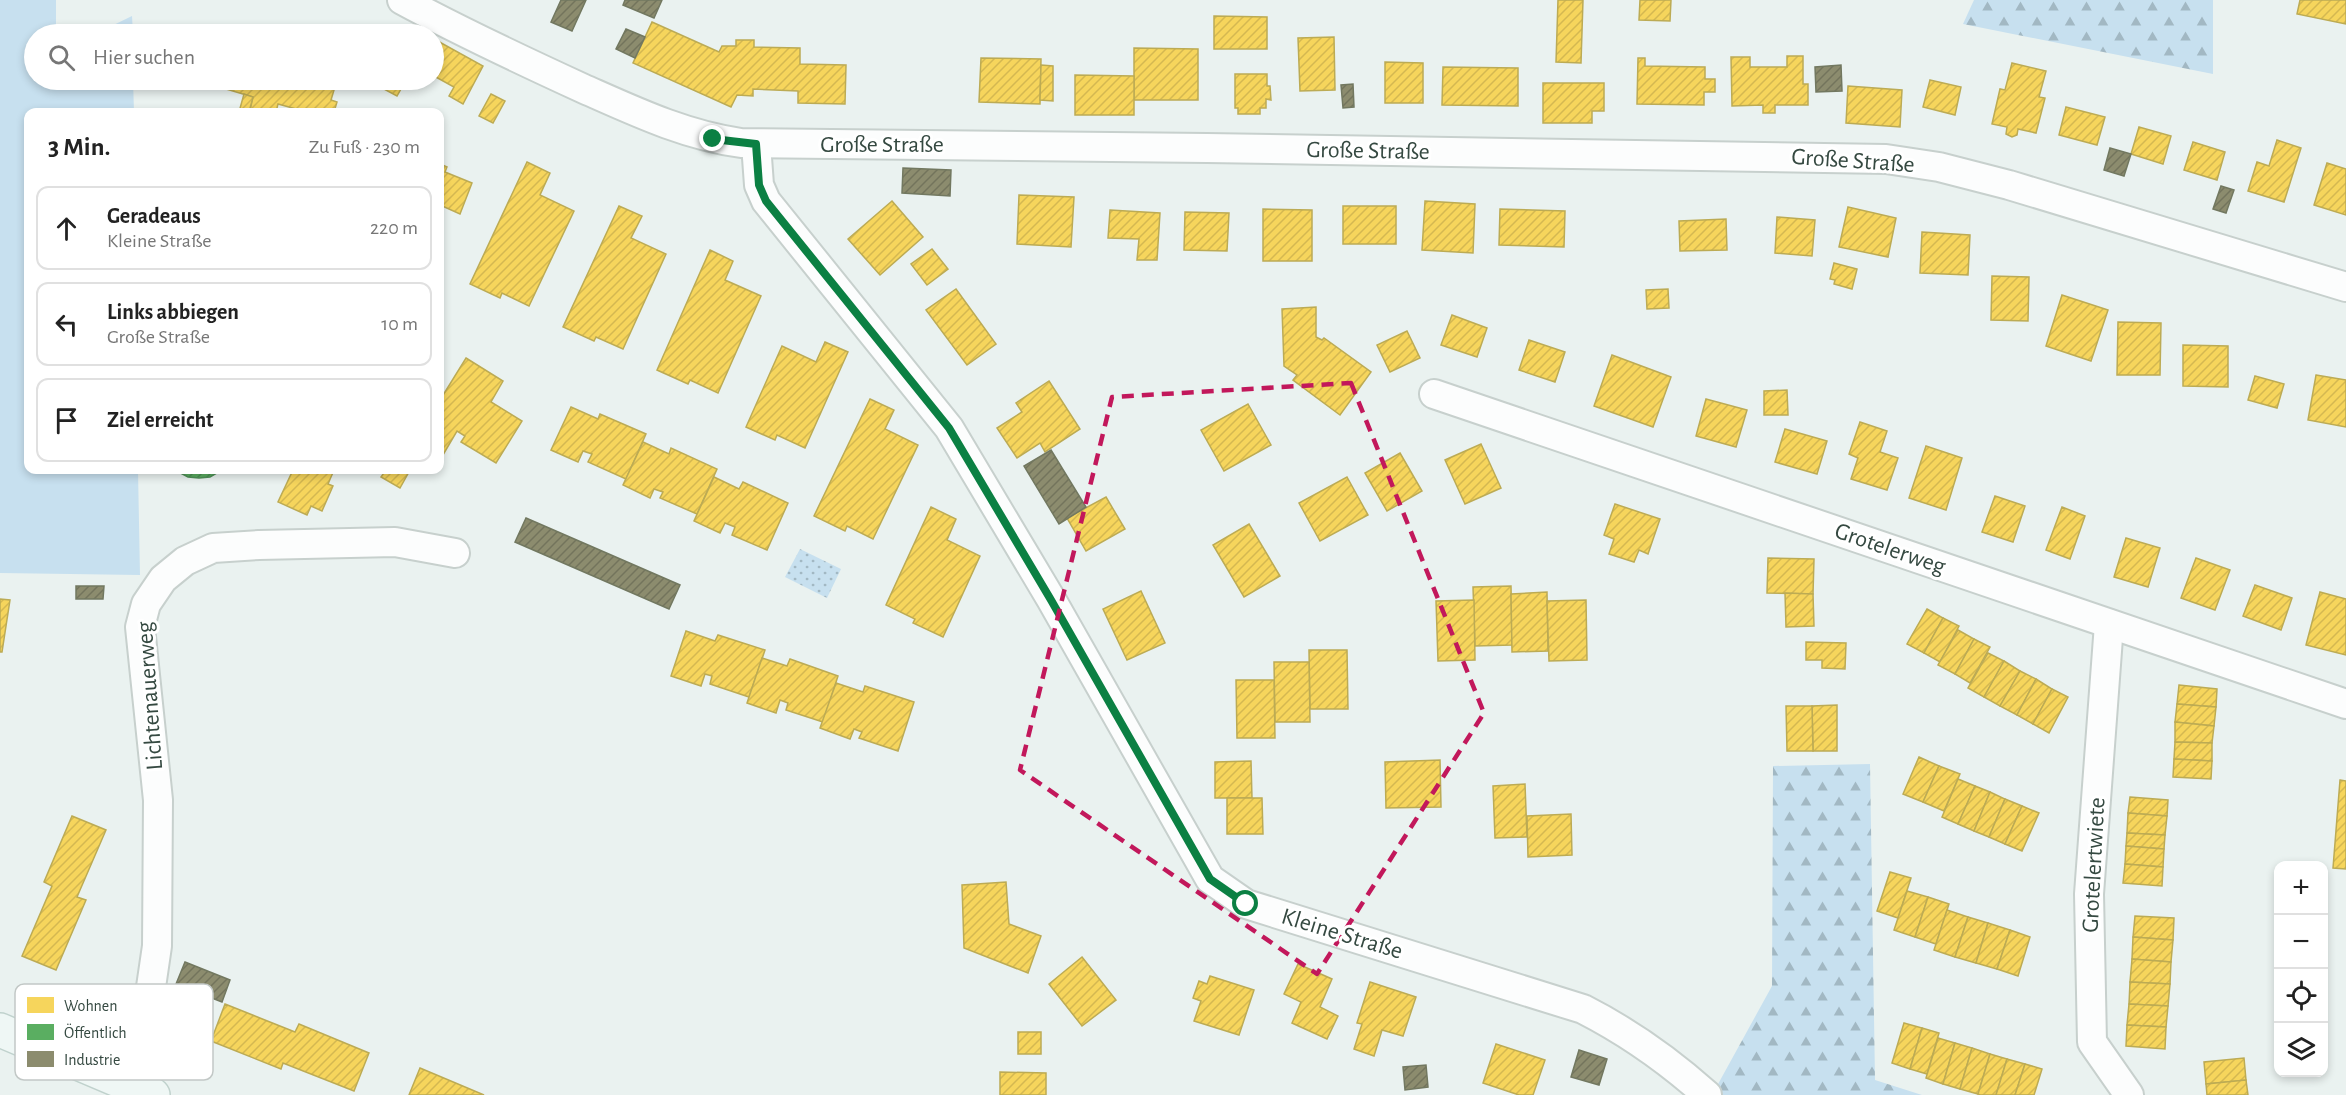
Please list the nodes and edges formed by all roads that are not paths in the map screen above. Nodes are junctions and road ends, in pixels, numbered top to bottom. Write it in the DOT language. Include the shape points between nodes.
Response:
graph roads {
  1 [pos="402,0"];
  2 [pos="756,144"];
  3 [pos="2346,287"];
  4 [pos="1434,394"];
  5 [pos="455,553"];
  6 [pos="2109,624"];
  7 [pos="2346,704"];
  8 [pos="151,984"];
  9 [pos="0,1030"];
  10 [pos="15,1036"];
  11 [pos="119,1080"];
  12 [pos="153,1095"];
  13 [pos="1707,1095"];
  14 [pos="2129,1095"];
  1 -- 2 [label="street, Große Straße" via="648,117 713,139"];
  2 -- 3 [label="street, Große Straße" via="1886,159 1948,169 2009,185"];
  2 -- 13 [label="street, Kleine Straße" via="759,185 766,201 949,428 1210,879 1246,904 1583,1009 1623,1030"];
  4 -- 6 [label="street, Grotelerweg"];
  5 -- 8 [label="street, Lichtenauerweg" via="395,542 213,548 177,566 156,588 142,614 140,627 159,800 156,955"];
  6 -- 7 [label="street, Grotelerweg"];
  6 -- 14 [label="street, Grotelertwiete" via="2089,894 2092,1042"];
  9 -- 10 [label="main road"];
  11 -- 12 [label="main road"];
}
